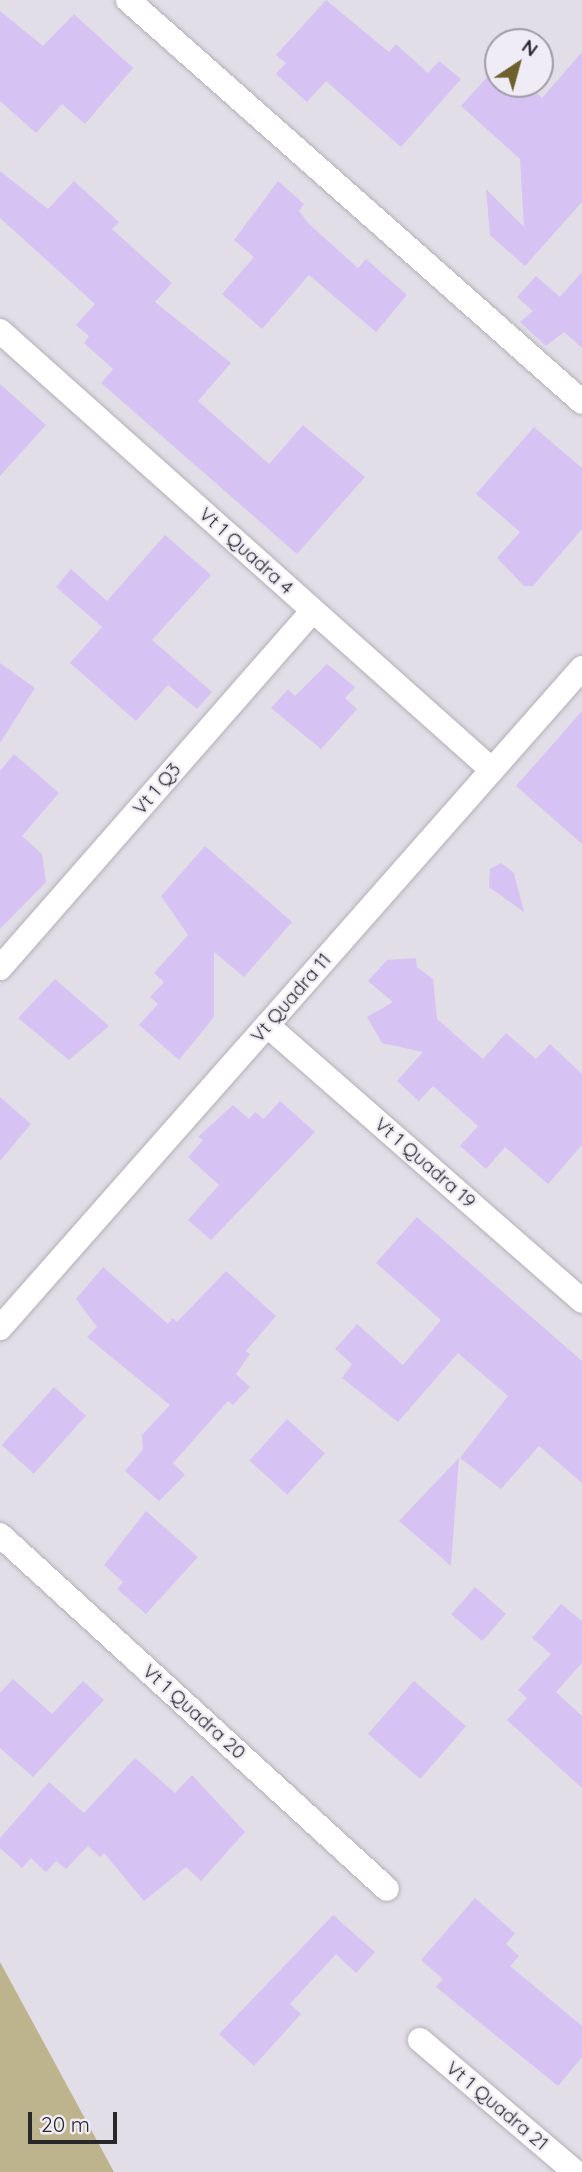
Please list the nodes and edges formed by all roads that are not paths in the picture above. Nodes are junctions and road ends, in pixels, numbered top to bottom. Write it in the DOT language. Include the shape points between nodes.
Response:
graph roads {
  1 [pos="128,0"];
  2 [pos="0,331"];
  3 [pos="582,401"];
  4 [pos="313,611"];
  5 [pos="582,668"];
  6 [pos="492,770"];
  7 [pos="0,968"];
  8 [pos="267,1025"];
  9 [pos="582,1301"];
  10 [pos="0,1328"];
  11 [pos="0,1535"];
  12 [pos="387,1889"];
  13 [pos="420,2040"];
  14 [pos="575,2172"];
  1 -- 3 [label="street"];
  2 -- 4 [label="street, Vt 1 Quadra 4"];
  4 -- 6 [label="street, Vt 1 Quadra 4"];
  4 -- 7 [label="street, Vt 1 Q3"];
  5 -- 6 [label="street, Vt Quadra 11"];
  6 -- 8 [label="street, Vt Quadra 11"];
  8 -- 9 [label="street, Vt 1 Quadra 19"];
  8 -- 10 [label="street, Vt Quadra 11"];
  11 -- 12 [label="street, Vt 1 Quadra 20"];
  13 -- 14 [label="street, Vt 1 Quadra 21"];
}
